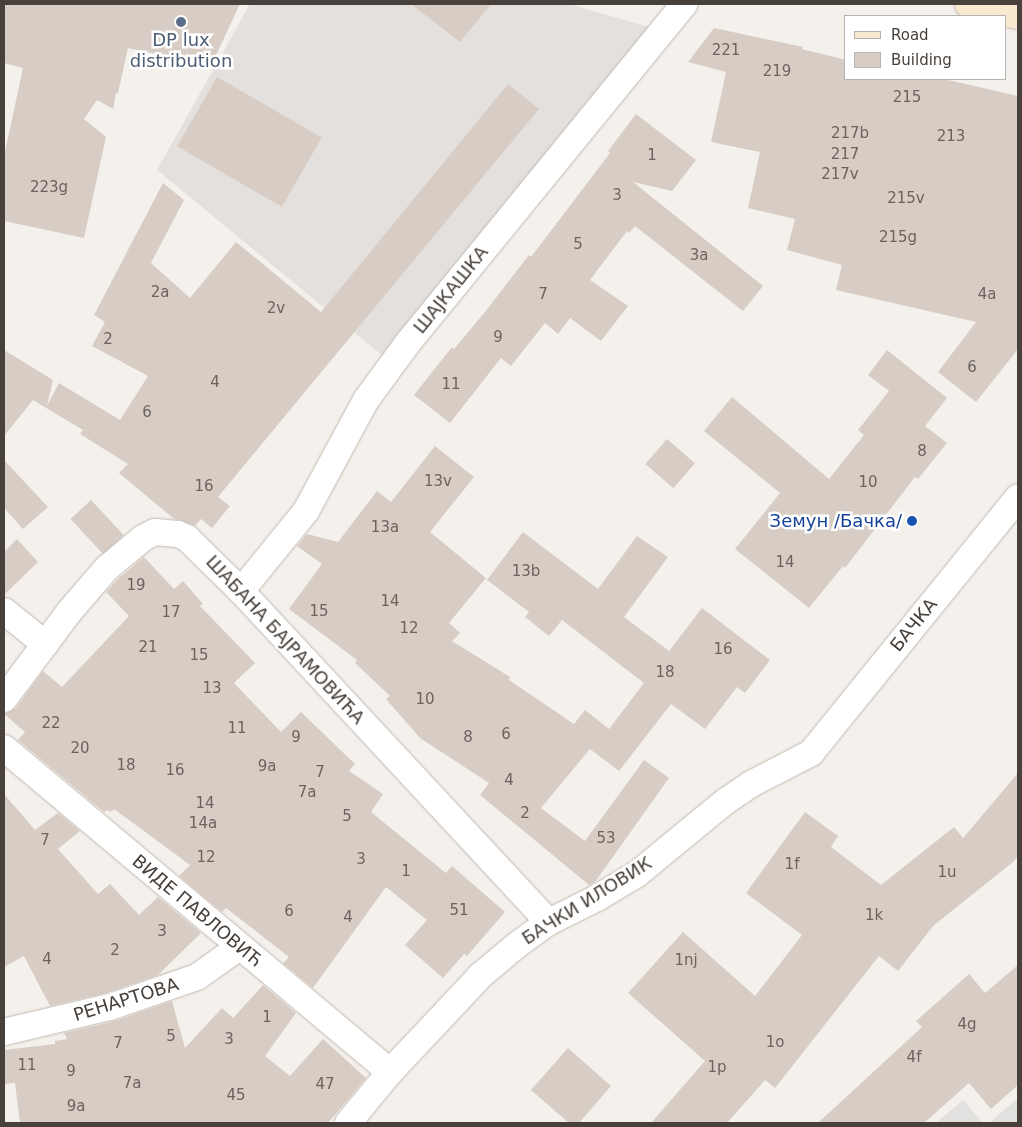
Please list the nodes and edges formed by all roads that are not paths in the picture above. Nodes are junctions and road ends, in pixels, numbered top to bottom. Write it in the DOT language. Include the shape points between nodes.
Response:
graph roads {
  1 [pos="684,4"];
  2 [pos="969,4"];
  3 [pos="1018,15"];
  4 [pos="1018,497"];
  5 [pos="241,591"];
  6 [pos="4,612"];
  7 [pos="45,644"];
  8 [pos="4,698"];
  9 [pos="4,748"];
  10 [pos="811,753"];
  11 [pos="549,922"];
  12 [pos="239,947"];
  13 [pos="4,1032"];
  14 [pos="390,1072"];
  15 [pos="348,1123"];
  1 -- 5 [label="street, ШАЈКАШКА" via="407,344 366,400 306,511"];
  2 -- 3 [label="main road"];
  4 -- 10 [label="street, БАЧКА"];
  5 -- 7 [label="street, ШАБАНА БАЈРАМОВИЋА" via="187,538 169,532 155,532 143,538 95,580"];
  5 -- 11 [label="street, ШАБАНА БАЈРАМОВИЋА"];
  6 -- 7 [label="street"];
  7 -- 8 [label="street, ШАБАНА БАЈРАМОВИЋА"];
  9 -- 12 [label="street, ВИДЕ ПАВЛОВИЋ"];
  10 -- 11 [label="street, БАЧКИ ИЛОВИК" via="726,800 637,874"];
  11 -- 14 [label="street, БАЧКИ ИЛОВИК" via="480,976"];
  12 -- 13 [label="street, РЕНАРТОВА" via="197,978 110,1007"];
  12 -- 14 [label="street, ВИДЕ ПАВЛОВИЋ"];
  14 -- 15 [label="street, БАЧКИ ИЛОВИК"];
}
